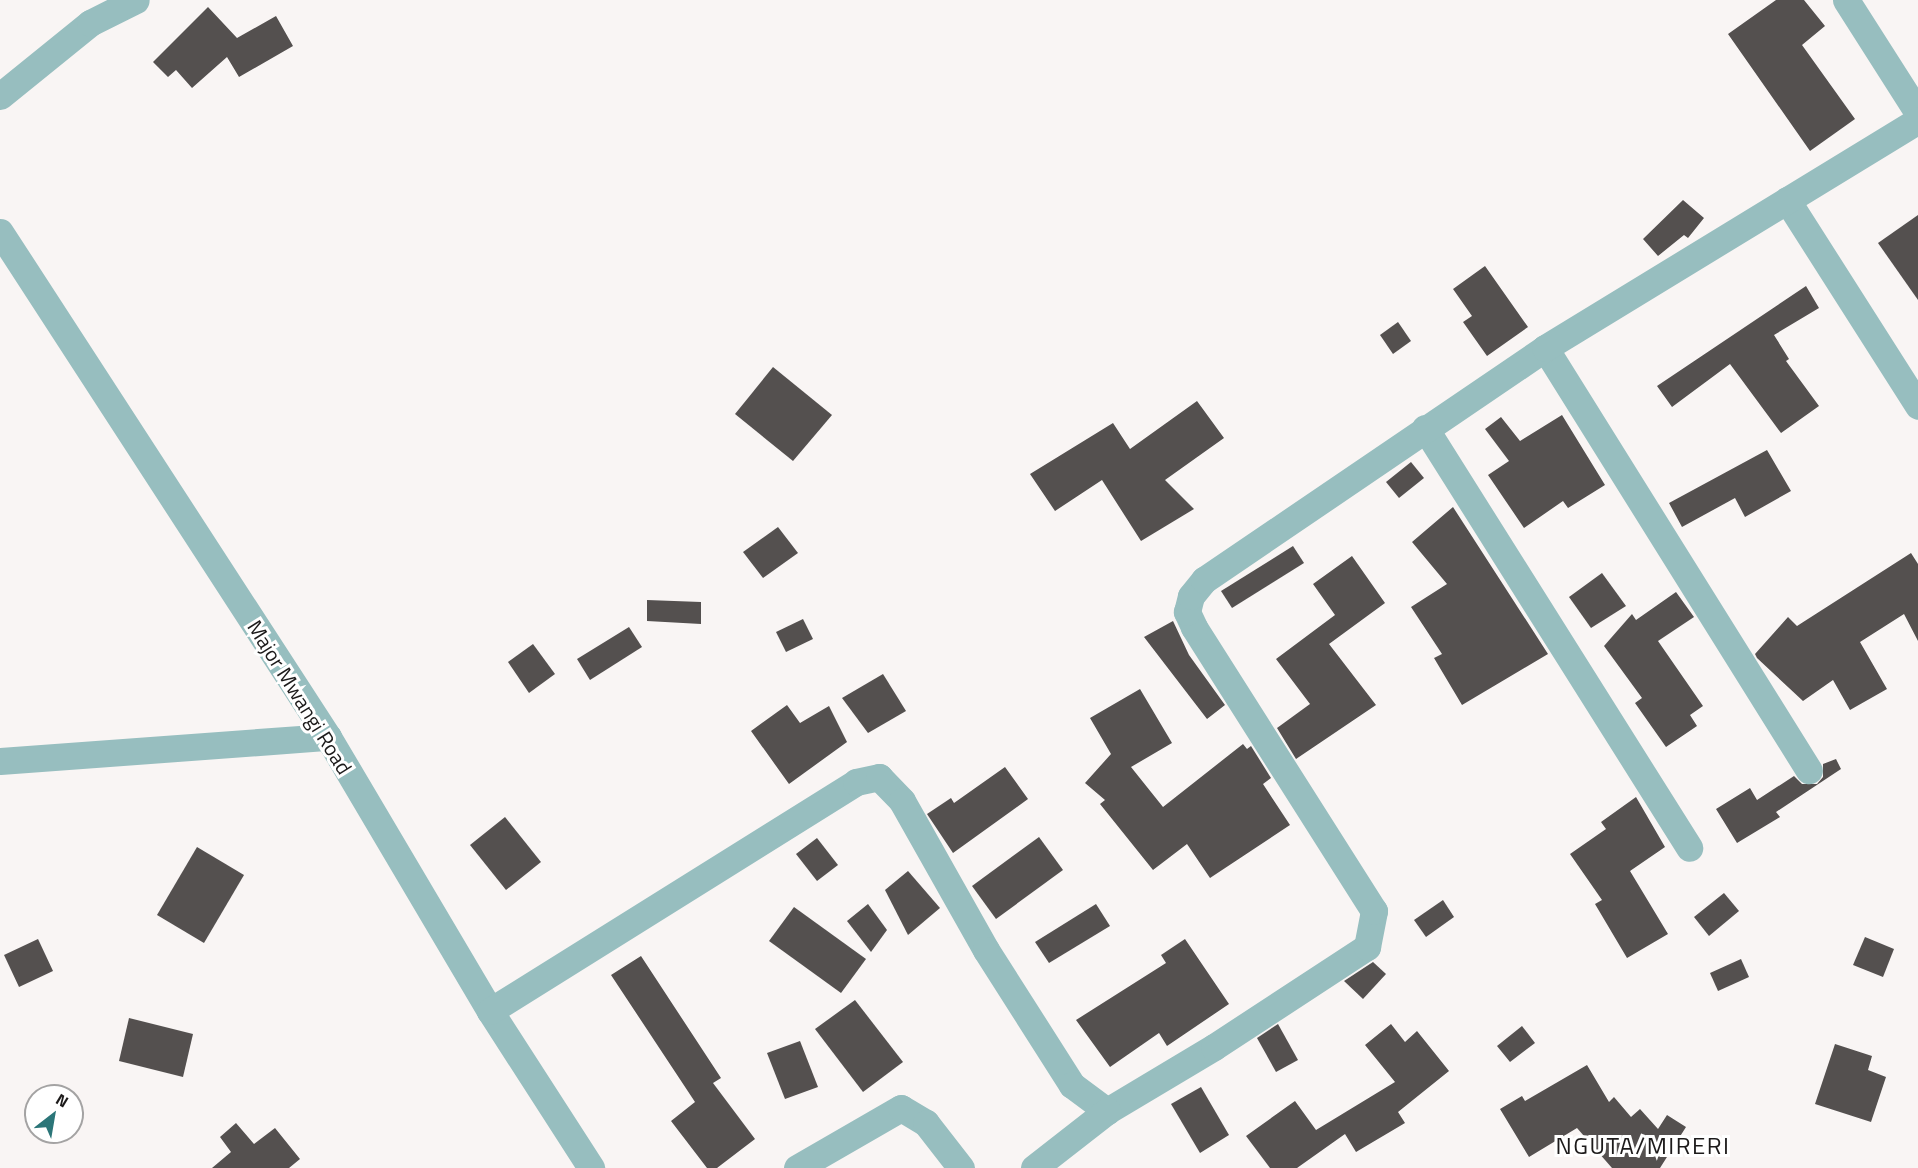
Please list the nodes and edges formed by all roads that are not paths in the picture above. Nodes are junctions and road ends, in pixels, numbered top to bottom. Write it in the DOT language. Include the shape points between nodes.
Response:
graph roads {
  1 [pos="136,0"];
  2 [pos="1846,0"];
  3 [pos="0,96"];
  4 [pos="1918,113"];
  5 [pos="1918,120"];
  6 [pos="1786,200"];
  7 [pos="0,232"];
  8 [pos="1545,348"];
  9 [pos="1918,406"];
  10 [pos="1425,428"];
  11 [pos="328,737"];
  12 [pos="0,761"];
  13 [pos="1809,770"];
  14 [pos="1689,848"];
  15 [pos="490,1011"];
  16 [pos="1107,1111"];
  17 [pos="591,1168"];
  18 [pos="797,1168"];
  19 [pos="961,1168"];
  20 [pos="1034,1168"];
  1 -- 3 [label="street" via="90,23"];
  2 -- 4 [label="street"];
  5 -- 6 [label="street"];
  6 -- 8 [label="street"];
  6 -- 9 [label="street"];
  7 -- 11 [label="street, Major Mwangi Road"];
  8 -- 10 [label="street"];
  8 -- 13 [label="street"];
  10 -- 14 [label="street"];
  10 -- 16 [label="street" via="1204,580 1191,596 1187,612 1374,911 1367,947"];
  11 -- 12 [label="street"];
  11 -- 15 [label="street, Major Mwangi Road"];
  15 -- 16 [label="street" via="856,782 879,777 902,801 986,950 1072,1085"];
  15 -- 17 [label="street, Major Mwangi Road"];
  16 -- 20 [label="street"];
  18 -- 19 [label="street" via="901,1108 926,1123"];
}
